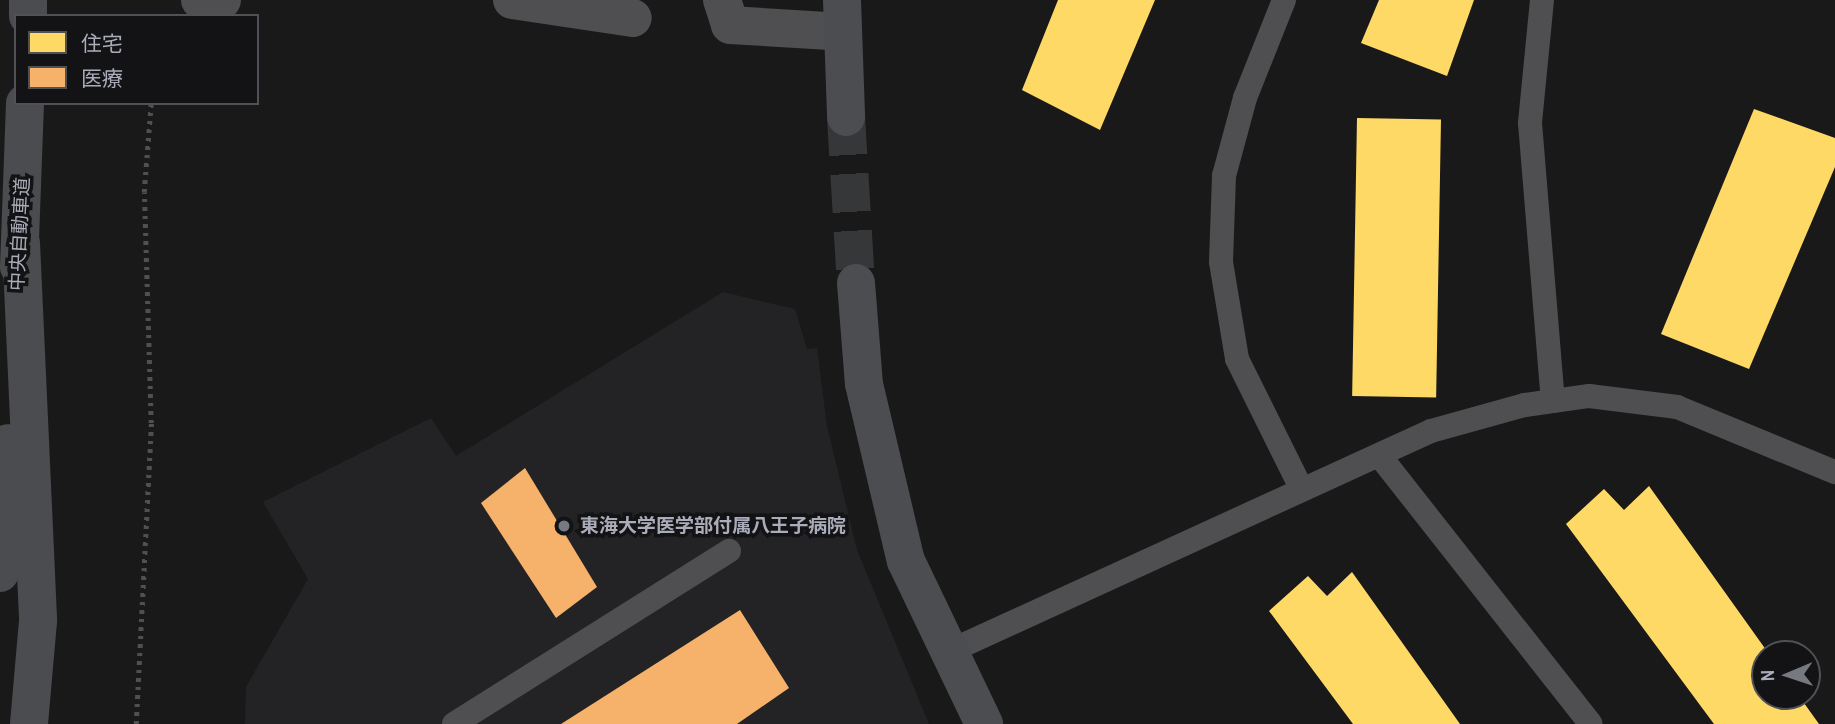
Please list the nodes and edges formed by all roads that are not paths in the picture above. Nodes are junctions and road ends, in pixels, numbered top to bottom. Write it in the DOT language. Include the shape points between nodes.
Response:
graph roads {
  1 [pos="200,0"];
  2 [pos="222,0"];
  3 [pos="512,0"];
  4 [pos="722,0"];
  5 [pos="1284,0"];
  6 [pos="1542,0"];
  7 [pos="842,16"];
  8 [pos="633,18"];
  9 [pos="25,105"];
  10 [pos="846,117"];
  11 [pos="21,243"];
  12 [pos="856,283"];
  13 [pos="1553,401"];
  14 [pos="1379,455"];
  15 [pos="1835,472"];
  16 [pos="1302,490"];
  17 [pos="729,551"];
  18 [pos="0,573"];
  19 [pos="946,653"];
  20 [pos="29,724"];
  21 [pos="454,724"];
  22 [pos="984,724"];
  23 [pos="1591,724"];
  1 -- 2 [label="street"];
  3 -- 8 [label="street"];
  4 -- 7 [label="street" via="730,25"];
  5 -- 16 [label="lane" via="1245,98 1224,176 1221,262 1237,359"];
  6 -- 13 [label="lane" via="1530,122"];
  7 -- 10 [label="street"];
  9 -- 11 [label="highway, 中央自動車道"];
  11 -- 18 [label="highway, 中央自動車道"];
  11 -- 20 [label="highway" via="38,621"];
  12 -- 19 [label="street" via="864,384 882,472 906,561"];
  13 -- 14 [label="lane" via="1431,431"];
  13 -- 15 [label="lane" via="1589,396 1677,407"];
  14 -- 16 [label="lane"];
  14 -- 23 [label="lane"];
  16 -- 19 [label="lane"];
  17 -- 21 [label="lane"];
  19 -- 22 [label="street"];
}
